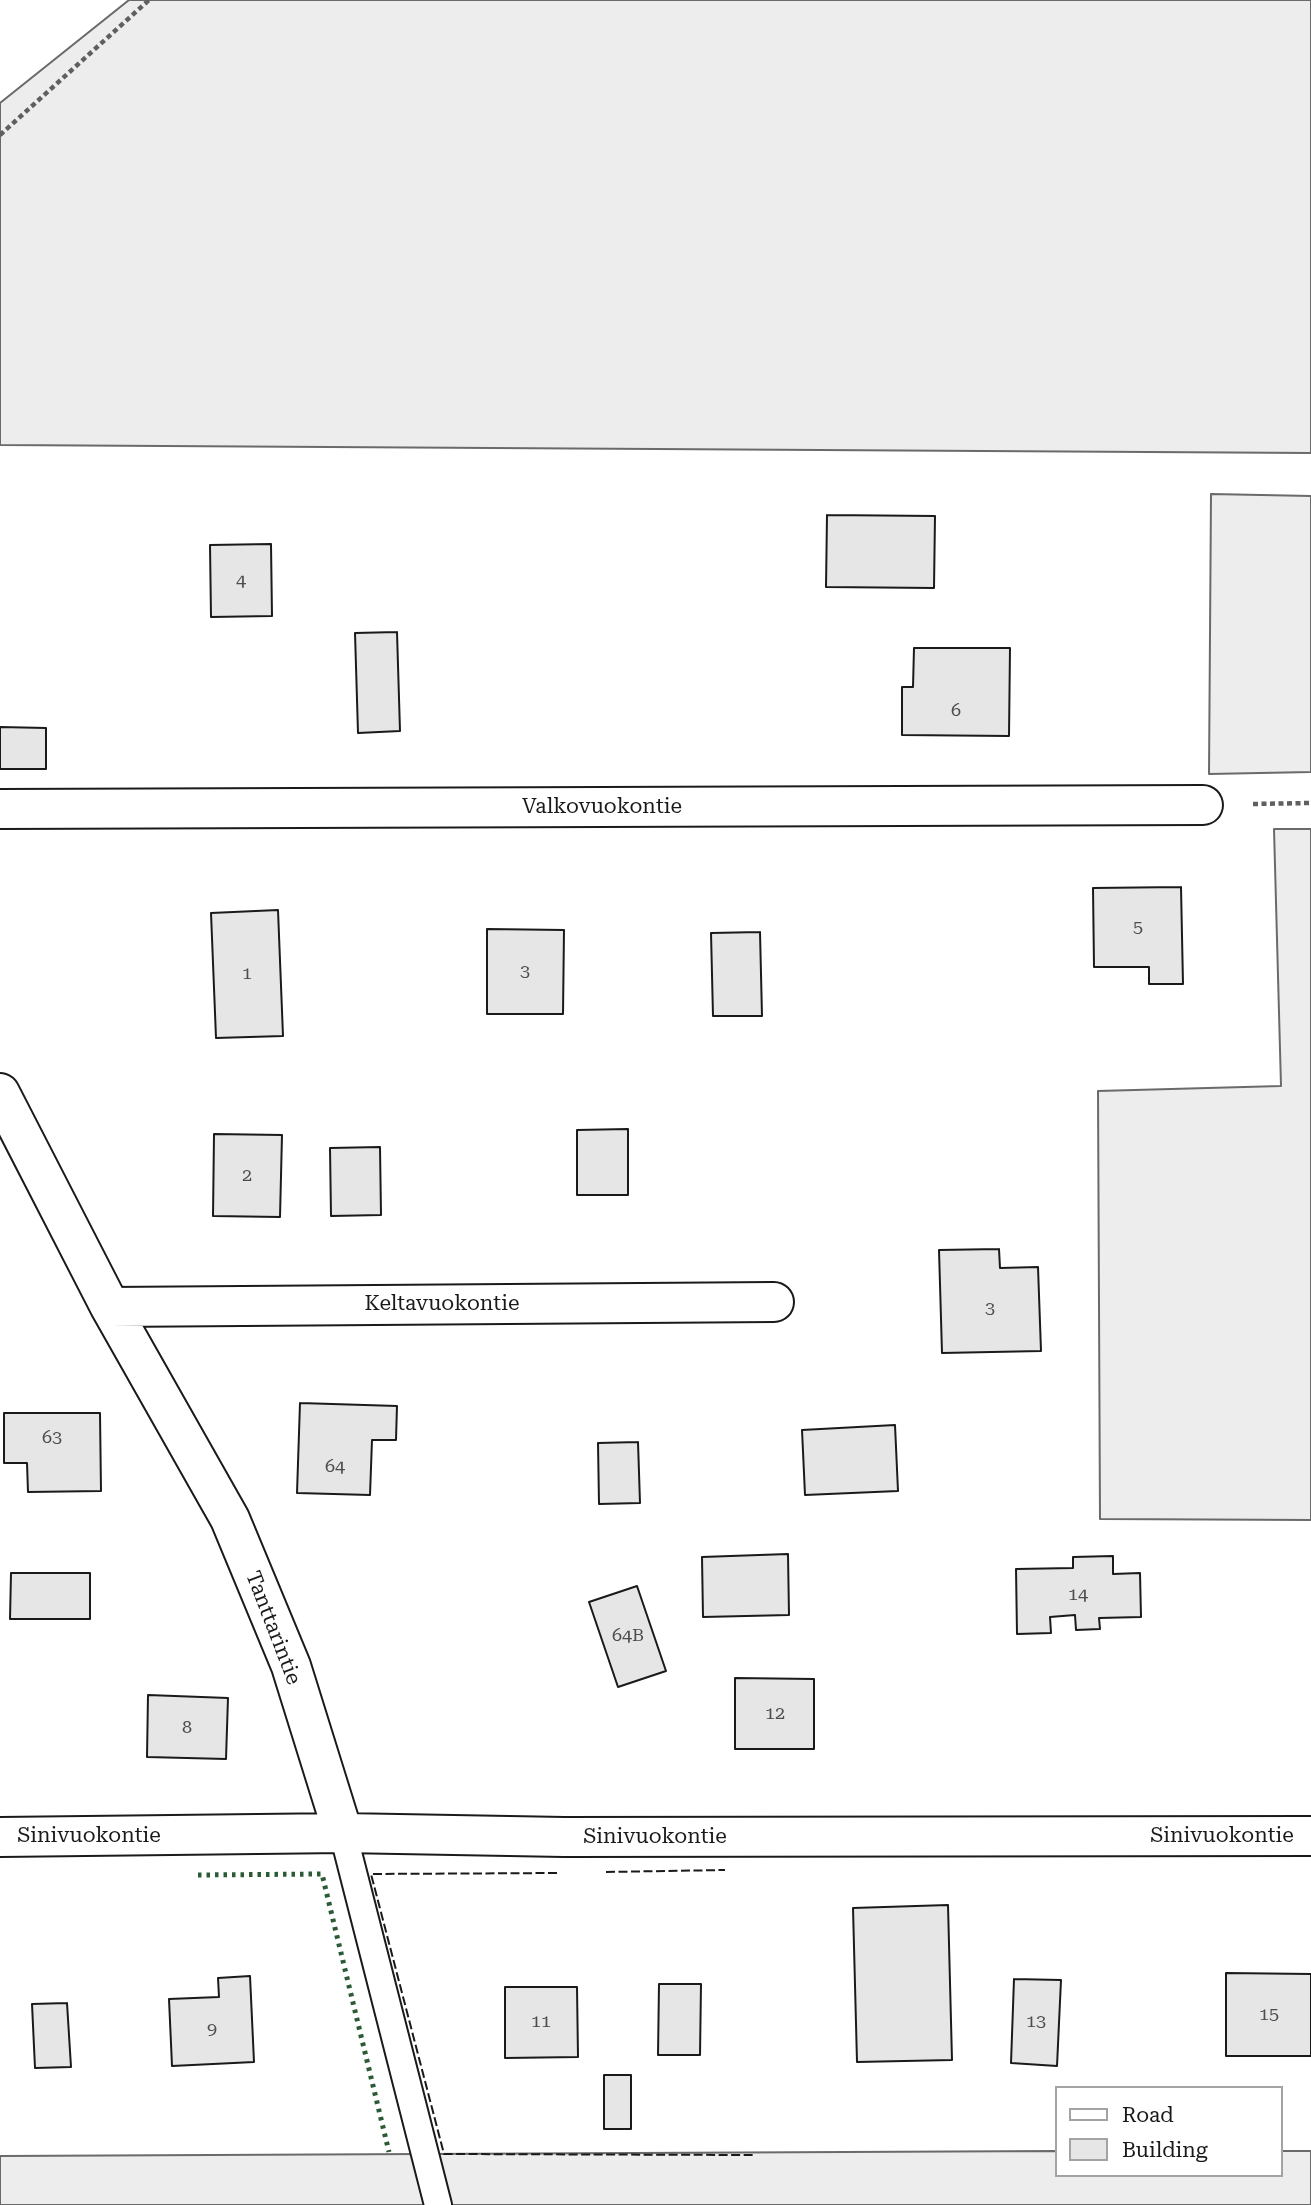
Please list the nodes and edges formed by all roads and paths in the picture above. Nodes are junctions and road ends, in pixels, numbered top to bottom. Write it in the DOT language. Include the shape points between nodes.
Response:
graph roads {
  1 [pos="149,0"];
  2 [pos="0,135"];
  3 [pos="1311,803"];
  4 [pos="1203,805"];
  5 [pos="0,808"];
  6 [pos="0,1093"];
  7 [pos="774,1302"];
  8 [pos="110,1307"];
  9 [pos="343,1833"];
  10 [pos="1311,1836"];
  11 [pos="0,1837"];
  12 [pos="438,2205"];
  1 -- 2 [label="path"];
  3 -- 4 [label="path"];
  4 -- 5 [label="street, Valkovuokontie"];
  6 -- 8 [label="street, Tanttarintie"];
  7 -- 8 [label="street, Keltavuokontie"];
  8 -- 9 [label="street, Tanttarintie" via="230,1519 291,1666"];
  9 -- 10 [label="street, Sinivuokontie"];
  9 -- 11 [label="street, Sinivuokontie"];
  9 -- 12 [label="lane, Tanttarintie"];
}
